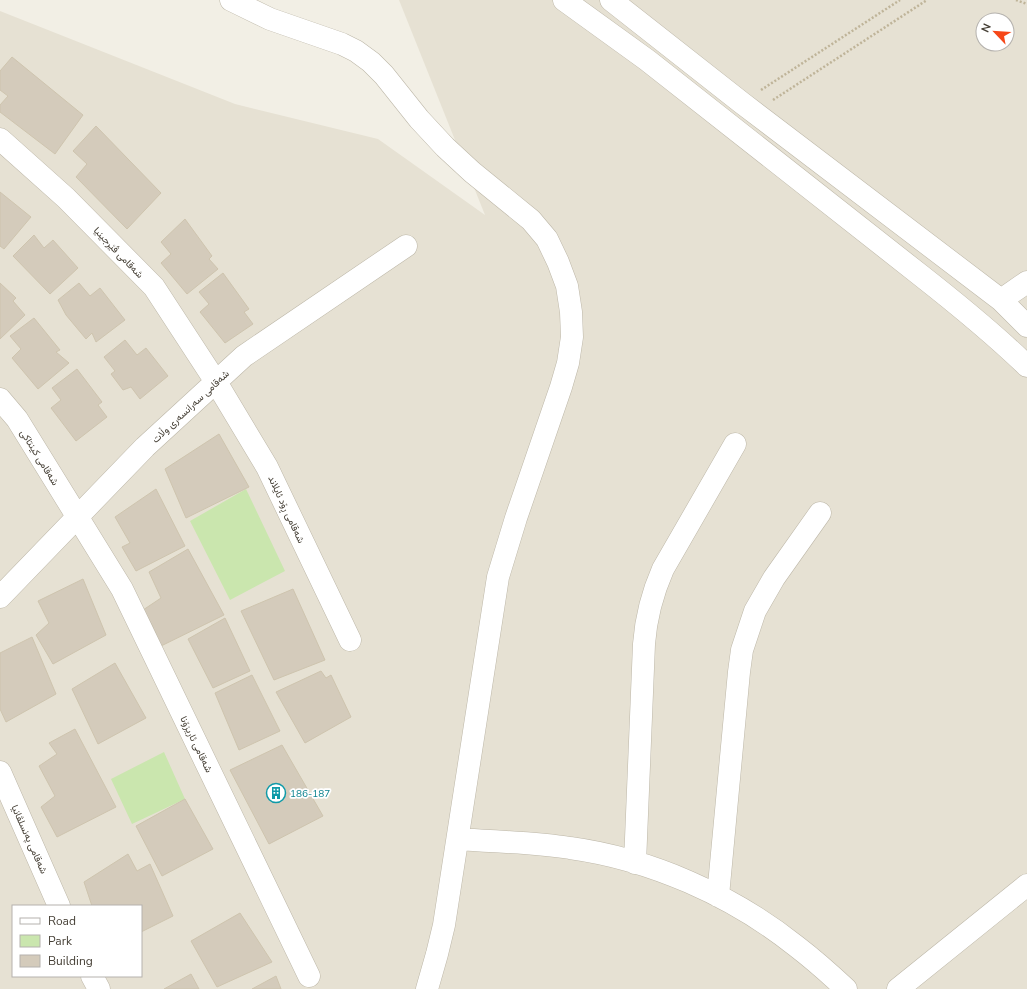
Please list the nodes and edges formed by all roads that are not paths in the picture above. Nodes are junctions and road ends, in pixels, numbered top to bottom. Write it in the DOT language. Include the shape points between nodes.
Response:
graph roads {
  1 [pos="231,0"];
  2 [pos="564,0"];
  3 [pos="617,2"];
  4 [pos="598,24"];
  5 [pos="0,139"];
  6 [pos="406,246"];
  7 [pos="1027,282"];
  8 [pos="1001,300"];
  9 [pos="1027,326"];
  10 [pos="1027,366"];
  11 [pos="216,382"];
  12 [pos="0,399"];
  13 [pos="735,444"];
  14 [pos="820,513"];
  15 [pos="78,516"];
  16 [pos="0,597"];
  17 [pos="350,640"];
  18 [pos="0,772"];
  19 [pos="458,839"];
  20 [pos="635,863"];
  21 [pos="1027,885"];
  22 [pos="718,896"];
  23 [pos="59,905"];
  24 [pos="308,976"];
  25 [pos="93,977"];
  26 [pos="99,989"];
  27 [pos="427,989"];
  28 [pos="846,989"];
  29 [pos="898,989"];
  1 -- 19 [label="street" via="270,20 342,44 371,62 445,146 472,172 531,220 547,239 567,286 572,337 568,363 498,577"];
  2 -- 4 [label="street"];
  3 -- 4 [label="street"];
  3 -- 8 [label="street" via="748,107"];
  4 -- 10 [label="street" via="963,308"];
  5 -- 11 [label="street, شەقامی ڤێرجینیا" via="66,198 154,287"];
  6 -- 11 [label="street, شەقامی سەرانسەری وڵات" via="244,356"];
  7 -- 8 [label="street"];
  8 -- 9 [label="street"];
  11 -- 15 [label="street, شەقامی سەرانسەری وڵات" via="145,447"];
  11 -- 17 [label="street, شەقامی ڕۆد ئایلاند" via="267,467"];
  12 -- 15 [label="street, شەقامی کینتاکی" via="17,419"];
  13 -- 20 [label="street" via="663,569 645,624"];
  14 -- 22 [label="street" via="764,594 755,611 742,650"];
  15 -- 16 [label="street, شەقامی سەرانسەری وڵات"];
  15 -- 24 [label="street, شەقامی ئاریزۆنا" via="122,589"];
  18 -- 23 [label="street, شەقامی پەنسلڤانیا"];
  19 -- 20 [label="street" via="569,848"];
  19 -- 27 [label="street" via="444,925"];
  20 -- 22 [label="street" via="667,873"];
  21 -- 29 [label="street"];
  22 -- 28 [label="street" via="789,941"];
  25 -- 26 [label="street"];
}
